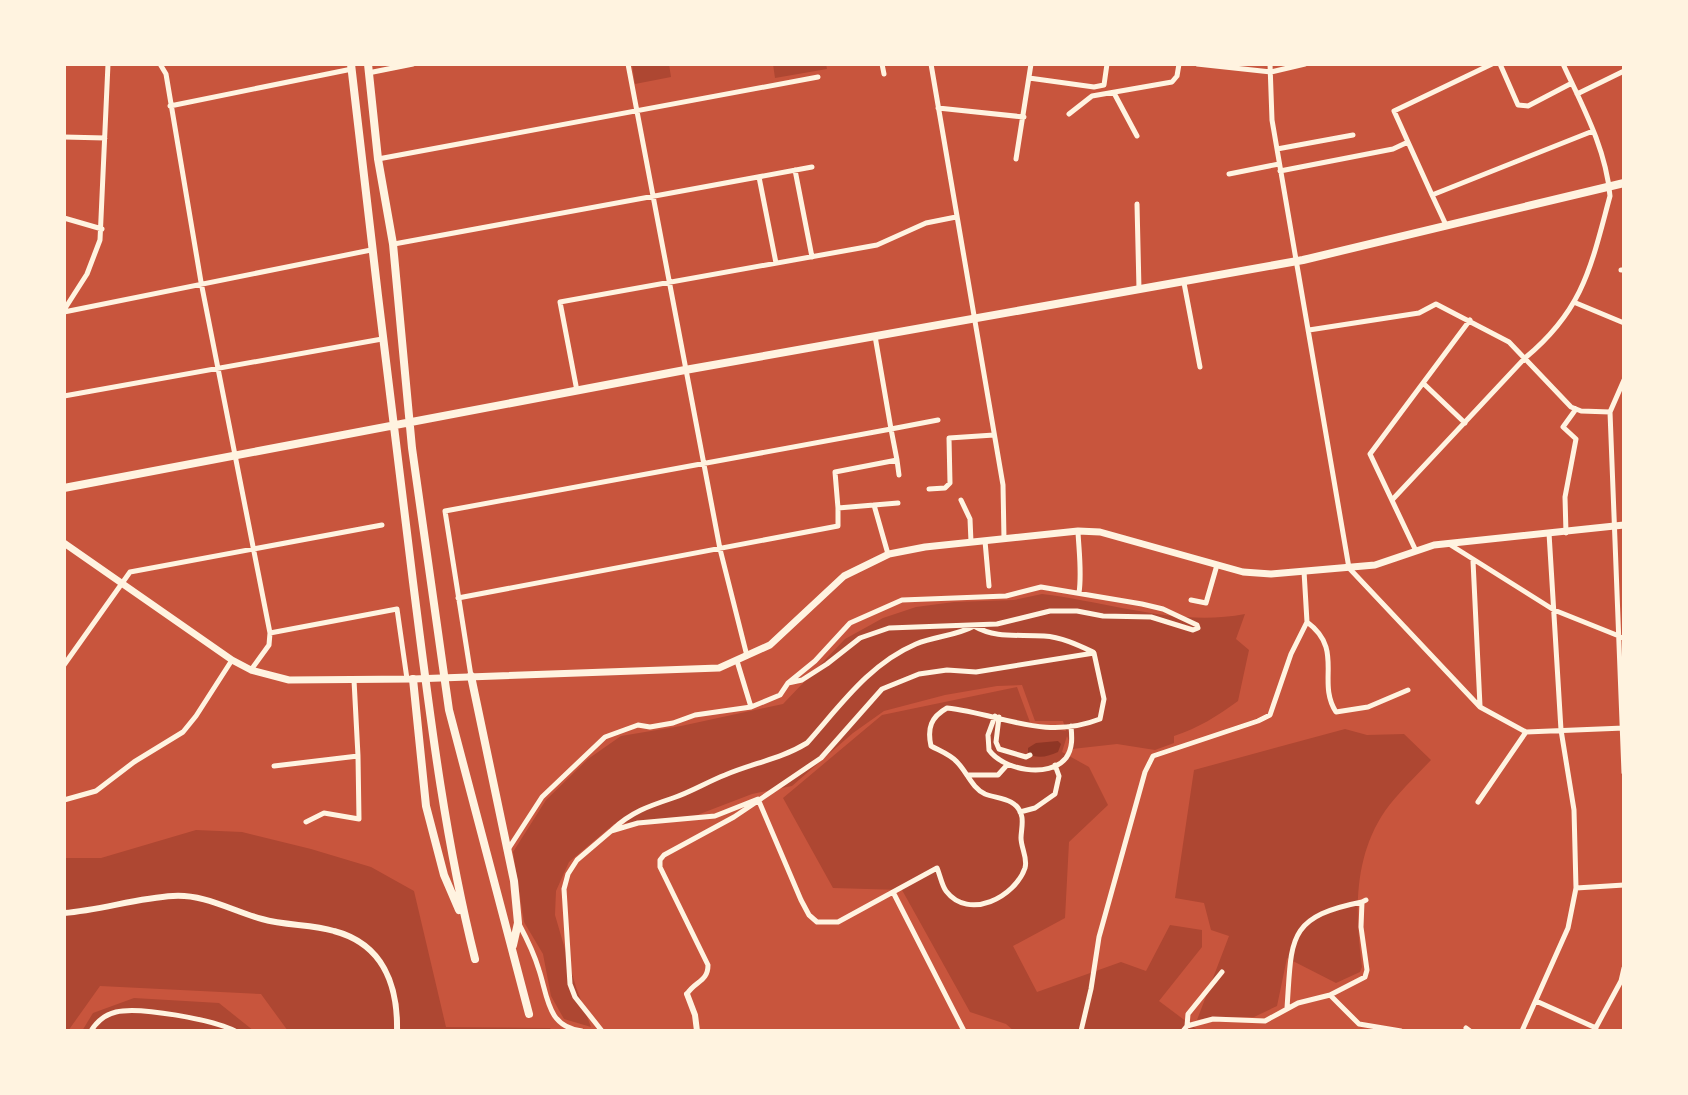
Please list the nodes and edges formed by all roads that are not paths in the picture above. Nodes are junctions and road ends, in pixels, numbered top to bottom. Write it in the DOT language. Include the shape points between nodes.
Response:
graph roads {
  1 [pos="108,64"];
  2 [pos="160,64"];
  3 [pos="413,64"];
  4 [pos="628,64"];
  5 [pos="882,64"];
  6 [pos="931,64"];
  7 [pos="1031,64"];
  8 [pos="1107,64"];
  9 [pos="1179,64"];
  10 [pos="1197,64"];
  11 [pos="1305,64"];
  12 [pos="1492,64"];
  13 [pos="1500,64"];
  14 [pos="1563,64"];
  15 [pos="352,67"];
  16 [pos="368,68"];
  17 [pos="1271,68"];
  18 [pos="1624,71"];
  19 [pos="884,74"];
  20 [pos="818,77"];
  21 [pos="1029,78"];
  22 [pos="1572,83"];
  23 [pos="1114,93"];
  24 [pos="1577,94"];
  25 [pos="170,106"];
  26 [pos="938,108"];
  27 [pos="636,109"];
  28 [pos="1069,114"];
  29 [pos="1024,117"];
  30 [pos="1593,131"];
  31 [pos="1353,135"];
  32 [pos="1137,136"];
  33 [pos="64,137"];
  34 [pos="105,138"];
  35 [pos="1408,142"];
  36 [pos="1277,149"];
  37 [pos="378,159"];
  38 [pos="1016,159"];
  39 [pos="812,167"];
  40 [pos="1280,167"];
  41 [pos="795,170"];
  42 [pos="1229,174"];
  43 [pos="759,177"];
  44 [pos="1624,183"];
  45 [pos="1609,187"];
  46 [pos="1432,195"];
  47 [pos="653,197"];
  48 [pos="1137,204"];
  49 [pos="956,217"];
  50 [pos="64,218"];
  51 [pos="1446,226"];
  52 [pos="102,229"];
  53 [pos="393,244"];
  54 [pos="371,250"];
  55 [pos="812,257"];
  56 [pos="1297,260"];
  57 [pos="776,263"];
  58 [pos="201,282"];
  59 [pos="669,283"];
  60 [pos="1184,283"];
  61 [pos="1139,290"];
  62 [pos="1576,303"];
  63 [pos="64,311"];
  64 [pos="973,319"];
  65 [pos="1470,320"];
  66 [pos="1624,323"];
  67 [pos="1309,330"];
  68 [pos="875,336"];
  69 [pos="382,339"];
  70 [pos="1525,358"];
  71 [pos="1200,367"];
  72 [pos="219,369"];
  73 [pos="685,370"];
  74 [pos="1624,380"];
  75 [pos="1423,383"];
  76 [pos="577,392"];
  77 [pos="64,396"];
  78 [pos="1576,409"];
  79 [pos="1610,412"];
  80 [pos="938,420"];
  81 [pos="1465,423"];
  82 [pos="409,425"];
  83 [pos="393,427"];
  84 [pos="891,429"];
  85 [pos="994,435"];
  86 [pos="236,456"];
  87 [pos="897,460"];
  88 [pos="704,464"];
  89 [pos="899,475"];
  90 [pos="64,488"];
  91 [pos="929,489"];
  92 [pos="1393,499"];
  93 [pos="961,500"];
  94 [pos="898,503"];
  95 [pos="874,505"];
  96 [pos="838,508"];
  97 [pos="382,525"];
  98 [pos="1624,525"];
  99 [pos="1614,526"];
  100 [pos="1078,531"];
  101 [pos="1549,533"];
  102 [pos="1566,533"];
  103 [pos="1004,539"];
  104 [pos="985,541"];
  105 [pos="971,542"];
  106 [pos="64,543"];
  107 [pos="1448,544"];
  108 [pos="254,549"];
  109 [pos="720,549"];
  110 [pos="1416,551"];
  111 [pos="889,554"];
  112 [pos="1473,561"];
  113 [pos="1217,564"];
  114 [pos="1349,568"];
  115 [pos="1304,571"];
  116 [pos="123,582"];
  117 [pos="989,586"];
  118 [pos="1079,593"];
  119 [pos="458,598"];
  120 [pos="1191,600"];
  121 [pos="1554,610"];
  122 [pos="1307,622"];
  123 [pos="974,626"];
  124 [pos="270,633"];
  125 [pos="1622,637"];
  126 [pos="1094,653"];
  127 [pos="747,657"];
  128 [pos="232,660"];
  129 [pos="737,661"];
  130 [pos="64,665"];
  131 [pos="251,670"];
  132 [pos="471,676"];
  133 [pos="410,679"];
  134 [pos="354,680"];
  135 [pos="788,683"];
  136 [pos="1408,690"];
  137 [pos="751,707"];
  138 [pos="1480,707"];
  139 [pos="997,716"];
  140 [pos="1071,726"];
  141 [pos="1623,728"];
  142 [pos="1561,730"];
  143 [pos="1526,732"];
  144 [pos="1030,755"];
  145 [pos="358,756"];
  146 [pos="1007,765"];
  147 [pos="1055,765"];
  148 [pos="274,766"];
  149 [pos="1624,773"];
  150 [pos="967,775"];
  151 [pos="758,799"];
  152 [pos="64,800"];
  153 [pos="1478,802"];
  154 [pos="1020,812"];
  155 [pos="306,822"];
  156 [pos="611,831"];
  157 [pos="508,849"];
  158 [pos="1624,885"];
  159 [pos="1576,888"];
  160 [pos="893,892"];
  161 [pos="64,913"];
  162 [pos="518,923"];
  163 [pos="467,929"];
  164 [pos="513,946"];
  165 [pos="475,959"];
  166 [pos="1624,968"];
  167 [pos="1222,972"];
  168 [pos="1622,981"];
  169 [pos="687,994"];
  170 [pos="1330,995"];
  171 [pos="1536,1001"];
  172 [pos="1287,1009"];
  173 [pos="529,1014"];
  174 [pos="1185,1029"];
  175 [pos="1595,1029"];
  176 [pos="91,1031"];
  177 [pos="235,1031"];
  178 [pos="397,1031"];
  179 [pos="582,1031"];
  180 [pos="602,1031"];
  181 [pos="697,1031"];
  182 [pos="964,1031"];
  183 [pos="1081,1031"];
  184 [pos="1401,1031"];
  185 [pos="1522,1031"];
  1 -- 34 [label="street"];
  2 -- 25 [label="street"];
  3 -- 16 [label="street"];
  4 -- 27 [label="street"];
  5 -- 19 [label="street"];
  6 -- 26 [label="street"];
  7 -- 21 [label="street"];
  8 -- 21 [label="street" via="1104,85 1094,87"];
  9 -- 23 [label="street" via="1172,82"];
  10 -- 17 [label="street"];
  11 -- 17 [label="street"];
  12 -- 35 [label="street" via="1394,111"];
  13 -- 22 [label="street" via="1518,105 1528,106"];
  14 -- 22 [label="street"];
  15 -- 25 [label="street"];
  15 -- 54 [label="highway"];
  16 -- 37 [label="highway"];
  17 -- 36 [label="street"];
  18 -- 24 [label="street"];
  20 -- 27 [label="street"];
  21 -- 29 [label="street"];
  22 -- 24 [label="street"];
  23 -- 28 [label="street" via="1092,96"];
  23 -- 32 [label="street"];
  24 -- 30 [label="street"];
  25 -- 58 [label="street"];
  26 -- 29 [label="street"];
  26 -- 49 [label="street"];
  27 -- 37 [label="street"];
  27 -- 47 [label="street"];
  29 -- 38 [label="street"];
  30 -- 45 [label="street"];
  30 -- 46 [label="street"];
  31 -- 36 [label="street"];
  33 -- 34 [label="street"];
  34 -- 52 [label="street"];
  35 -- 40 [label="street"];
  35 -- 46 [label="street"];
  36 -- 40 [label="street"];
  37 -- 53 [label="highway"];
  39 -- 41 [label="street"];
  40 -- 42 [label="street"];
  40 -- 56 [label="street"];
  41 -- 43 [label="street"];
  41 -- 55 [label="street"];
  43 -- 47 [label="street"];
  43 -- 57 [label="street"];
  44 -- 45 [label="highway"];
  45 -- 51 [label="highway"];
  45 -- 62 [label="street" via="1593,259"];
  46 -- 51 [label="street"];
  47 -- 53 [label="street"];
  47 -- 59 [label="street"];
  48 -- 61 [label="street"];
  49 -- 55 [label="street" via="926,223 877,245"];
  49 -- 64 [label="street"];
  50 -- 52 [label="street"];
  51 -- 56 [label="highway"];
  52 -- 63 [label="street" via="87,274"];
  53 -- 82 [label="highway"];
  54 -- 58 [label="street"];
  54 -- 69 [label="highway"];
  55 -- 57 [label="street"];
  56 -- 60 [label="highway"];
  56 -- 67 [label="street"];
  57 -- 59 [label="street"];
  58 -- 63 [label="street"];
  58 -- 72 [label="street"];
  59 -- 73 [label="street"];
  59 -- 76 [label="street" via="560,302"];
  60 -- 61 [label="highway"];
  60 -- 71 [label="street"];
  61 -- 64 [label="highway"];
  62 -- 66 [label="street"];
  62 -- 70 [label="street"];
  64 -- 68 [label="highway"];
  64 -- 85 [label="street"];
  65 -- 67 [label="street" via="1436,304 1419,313"];
  65 -- 70 [label="street" via="1509,342"];
  65 -- 75 [label="street"];
  67 -- 114 [label="street"];
  68 -- 73 [label="highway"];
  68 -- 84 [label="street"];
  69 -- 72 [label="street"];
  69 -- 83 [label="highway"];
  70 -- 78 [label="street"];
  70 -- 81 [label="street"];
  72 -- 77 [label="street"];
  72 -- 86 [label="street"];
  73 -- 76 [label="highway"];
  73 -- 88 [label="street"];
  74 -- 79 [label="street"];
  75 -- 81 [label="street"];
  75 -- 92 [label="street" via="1370,454"];
  76 -- 82 [label="highway"];
  78 -- 79 [label="street"];
  78 -- 102 [label="street" via="1563,427 1576,439 1565,497"];
  79 -- 99 [label="street"];
  80 -- 84 [label="street"];
  81 -- 92 [label="street"];
  82 -- 83 [label="highway"];
  82 -- 164 [label="highway" via="449,710"];
  83 -- 86 [label="highway"];
  83 -- 163 [label="highway" via="430,713"];
  84 -- 87 [label="street"];
  84 -- 88 [label="street"];
  85 -- 91 [label="street" via="949,438 950,483"];
  85 -- 103 [label="street" via="1003,485"];
  86 -- 90 [label="highway"];
  86 -- 108 [label="street"];
  87 -- 89 [label="street"];
  87 -- 96 [label="street" via="835,472"];
  88 -- 109 [label="street"];
  88 -- 119 [label="street" via="445,511"];
  92 -- 110 [label="street"];
  93 -- 105 [label="street" via="970,519"];
  94 -- 95 [label="street"];
  95 -- 96 [label="street"];
  95 -- 111 [label="street"];
  96 -- 109 [label="street" via="838,526"];
  97 -- 108 [label="street"];
  98 -- 99 [label="main road"];
  99 -- 102 [label="main road"];
  99 -- 125 [label="street"];
  100 -- 103 [label="main road"];
  100 -- 113 [label="main road" via="1100,532"];
  100 -- 118 [label="street"];
  101 -- 102 [label="main road"];
  101 -- 107 [label="main road"];
  101 -- 121 [label="street"];
  103 -- 104 [label="main road"];
  104 -- 105 [label="main road"];
  104 -- 117 [label="street"];
  105 -- 111 [label="main road"];
  106 -- 116 [label="main road"];
  107 -- 110 [label="main road"];
  107 -- 112 [label="street"];
  108 -- 116 [label="street" via="130,572"];
  108 -- 124 [label="street"];
  109 -- 119 [label="street"];
  109 -- 127 [label="street"];
  110 -- 114 [label="main road"];
  111 -- 127 [label="main road" via="844,576 770,645"];
  112 -- 121 [label="street"];
  112 -- 138 [label="street"];
  113 -- 115 [label="main road" via="1243,572"];
  113 -- 120 [label="street" via="1206,603"];
  114 -- 115 [label="main road"];
  114 -- 138 [label="street"];
  115 -- 122 [label="street"];
  116 -- 128 [label="main road"];
  116 -- 130 [label="street"];
  118 -- 123 [label="street" via="1163,609 1198,628 1151,617 1077,611 1041,612"];
  118 -- 135 [label="street" via="1041,587 1006,596 902,600 850,623"];
  119 -- 132 [label="street"];
  121 -- 125 [label="street"];
  121 -- 142 [label="street"];
  122 -- 136 [label="street" via="1318,630 1326,648 1327,692 1336,712 1368,707"];
  122 -- 183 [label="street" via="1270,715 1153,756 1105,916"];
  123 -- 126 [label="street" via="1001,635 1057,638"];
  123 -- 135 [label="street" via="889,628 860,638 802,680"];
  123 -- 156 [label="street" via="917,643 873,668 807,743 786,755 648,805"];
  124 -- 131 [label="street" via="269,645"];
  124 -- 133 [label="street" via="397,609"];
  125 -- 141 [label="street"];
  126 -- 140 [label="street" via="1103,710 1100,719"];
  126 -- 151 [label="street" via="976,672 927,671 882,689 821,758"];
  127 -- 129 [label="main road"];
  128 -- 131 [label="main road"];
  128 -- 152 [label="street" via="183,732 96,791"];
  129 -- 132 [label="main road" via="690,670"];
  129 -- 137 [label="street"];
  131 -- 134 [label="main road" via="289,680"];
  132 -- 133 [label="main road"];
  132 -- 157 [label="highway"];
  133 -- 134 [label="main road"];
  133 -- 163 [label="highway" via="432,835"];
  134 -- 145 [label="street"];
  135 -- 137 [label="street" via="780,695"];
  137 -- 157 [label="street" via="638,725 605,737 542,797"];
  138 -- 143 [label="street"];
  139 -- 140 [label="street" via="1026,727"];
  139 -- 144 [label="street" via="999,749"];
  139 -- 146 [label="street" via="987,743 993,756"];
  139 -- 150 [label="street" via="947,708 932,719 931,746 955,759"];
  140 -- 147 [label="street" via="1072,745"];
  141 -- 142 [label="street"];
  141 -- 149 [label="street"];
  142 -- 143 [label="street"];
  142 -- 159 [label="street" via="1574,810"];
  143 -- 153 [label="street"];
  145 -- 148 [label="street"];
  145 -- 155 [label="street" via="359,819 324,813"];
  146 -- 147 [label="street"];
  146 -- 150 [label="street" via="998,775"];
  147 -- 154 [label="street" via="1055,794"];
  150 -- 154 [label="street" via="984,793 1014,803"];
  151 -- 156 [label="street" via="715,816 638,823"];
  151 -- 160 [label="street" via="801,900 817,922 838,922"];
  151 -- 169 [label="street" via="660,860 708,965 708,974"];
  154 -- 160 [label="street" via="1025,869 991,904 958,901 946,891 937,868"];
  156 -- 180 [label="street" via="577,860 564,889 570,984"];
  157 -- 162 [label="highway"];
  158 -- 159 [label="street"];
  159 -- 171 [label="street" via="1568,928"];
  160 -- 182 [label="street"];
  161 -- 178 [label="street" via="195,896 259,918 337,931 361,943 388,975 395,991"];
  162 -- 164 [label="highway"];
  162 -- 179 [label="street" via="555,1018"];
  163 -- 165 [label="highway"];
  164 -- 173 [label="highway"];
  166 -- 168 [label="street"];
  167 -- 174 [label="street" via="1188,1014"];
  168 -- 175 [label="street"];
  169 -- 181 [label="street"];
  170 -- 172 [label="street"];
  170 -- 172 [label="street" via="1365,977 1364,901 1314,916 1302,926 1294,938"];
  170 -- 184 [label="street" via="1359,1024"];
  171 -- 175 [label="street"];
  171 -- 185 [label="street"];
  172 -- 174 [label="street" via="1265,1021 1213,1019"];
  176 -- 177 [label="street" via="114,1012 128,1011"];
}
